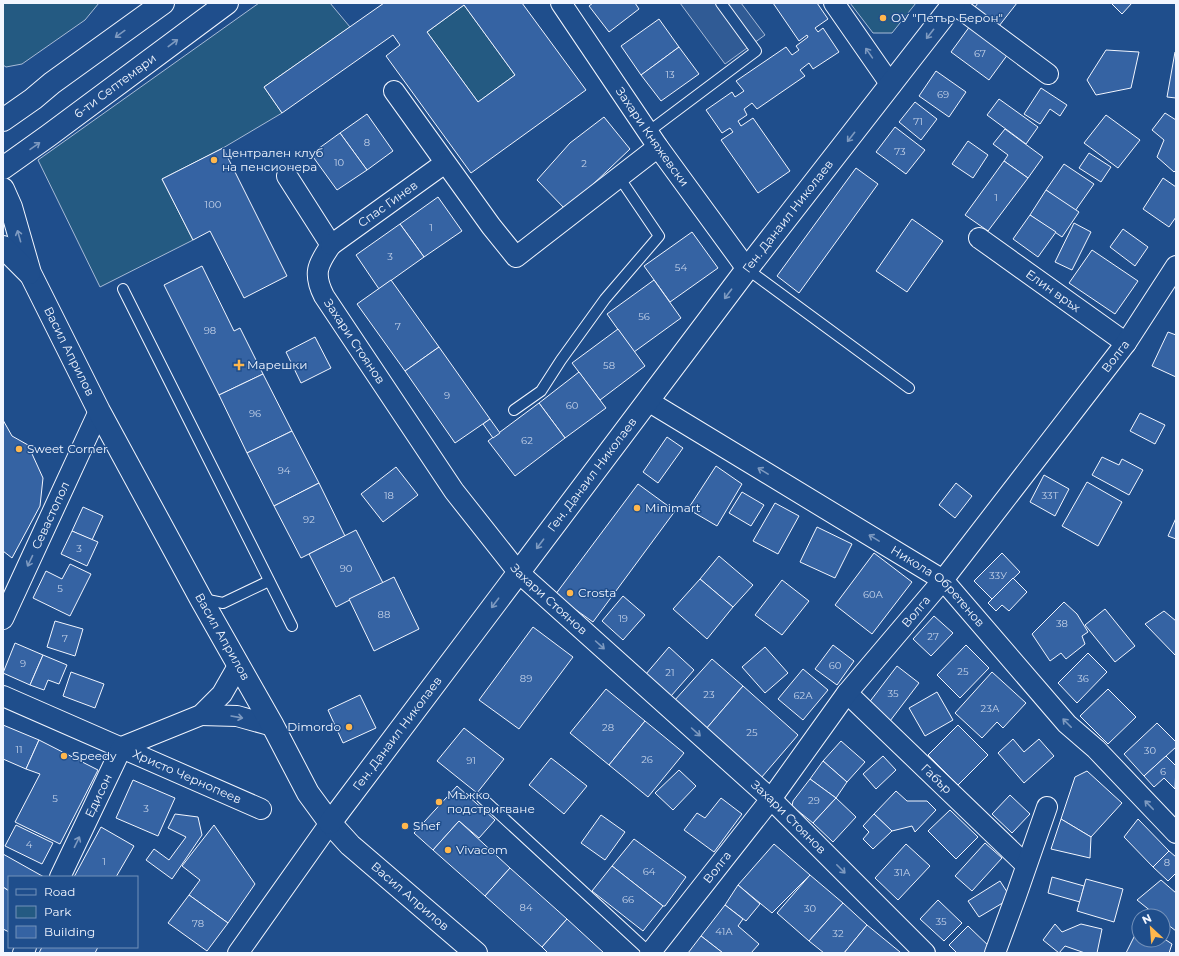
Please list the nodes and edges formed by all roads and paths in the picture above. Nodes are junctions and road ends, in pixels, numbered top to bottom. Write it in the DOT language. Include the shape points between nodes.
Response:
graph roads {
  1 [pos="163,3"];
  2 [pos="227,3"];
  3 [pos="561,3"];
  4 [pos="721,3"];
  5 [pos="834,3"];
  6 [pos="954,3"];
  7 [pos="1048,74"];
  8 [pos="891,85"];
  9 [pos="394,91"];
  10 [pos="3,120"];
  11 [pos="653,139"];
  12 [pos="445,163"];
  13 [pos="3,168"];
  14 [pos="287,176"];
  15 [pos="619,177"];
  16 [pos="3,190"];
  17 [pos="980,238"];
  18 [pos="331,245"];
  19 [pos="3,247"];
  20 [pos="1176,266"];
  21 [pos="747,269"];
  22 [pos="30,273"];
  23 [pos="123,289"];
  24 [pos="1126,343"];
  25 [pos="909,388"];
  26 [pos="648,401"];
  27 [pos="514,410"];
  28 [pos="99,411"];
  29 [pos="518,572"];
  30 [pos="943,580"];
  31 [pos="269,581"];
  32 [pos="7,595"];
  33 [pos="200,599"];
  34 [pos="223,603"];
  35 [pos="3,619"];
  36 [pos="216,626"];
  37 [pos="292,626"];
  38 [pos="238,666"];
  39 [pos="847,693"];
  40 [pos="3,696"];
  41 [pos="201,715"];
  42 [pos="273,726"];
  43 [pos="122,747"];
  44 [pos="482,798"];
  45 [pos="772,799"];
  46 [pos="1047,806"];
  47 [pos="262,809"];
  48 [pos="330,823"];
  49 [pos="1176,833"];
  50 [pos="1026,865"];
  51 [pos="60,876"];
  52 [pos="466,947"];
  53 [pos="238,953"];
  54 [pos="650,953"];
  55 [pos="925,953"];
  56 [pos="995,953"];
  1 -- 10 [label="main road, one-way"];
  13 -- 2 [label="main road, 6-ти Септември, one-way"];
  3 -- 11 [label="street, Захари Княжевски"];
  4 -- 11 [label="lane" via="756,51"];
  8 -- 5 [label="street, one-way"];
  6 -- 7 [label="street"];
  6 -- 8 [label="main road, Ген. Данаил Николаев, one-way"];
  8 -- 21 [label="main road, Ген. Данаил Николаев, one-way"];
  9 -- 12 [label="street"];
  11 -- 15 [label="street"];
  11 -- 21 [label="street, Захари Княжевски"];
  12 -- 15 [label="street" via="516,257"];
  12 -- 18 [label="street, Спас Гинев"];
  14 -- 18 [label="street"];
  15 -- 27 [label="lane" via="659,236 605,299 541,391"];
  22 -- 16 [label="main road, Васил Априлов, one-way" via="11,207"];
  17 -- 24 [label="street, Елин връх"];
  18 -- 29 [label="street, Захари Стоянов" via="317,271 318,285 324,296 454,491"];
  19 -- 22 [label="main road, Васил Априлов"];
  20 -- 24 [label="street, Волга"];
  21 -- 25 [label="lane"];
  21 -- 26 [label="main road, Ген. Данаил Николаев, one-way"];
  22 -- 28 [label="main road, Васил Априлов"];
  23 -- 31 [label="lane"];
  24 -- 30 [label="street, Волга"];
  26 -- 29 [label="main road, Ген. Данаил Николаев, one-way"];
  30 -- 26 [label="street, Никола Обретенов, one-way"];
  28 -- 32 [label="street, Севастопол, one-way"];
  28 -- 33 [label="main road, Васил Априлов"];
  29 -- 45 [label="street, Захари Стоянов, one-way"];
  29 -- 48 [label="main road, Ген. Данаил Николаев, one-way"];
  30 -- 39 [label="street, Волга"];
  49 -- 30 [label="street, Никола Обретенов, one-way" via="1096,750 1067,724"];
  31 -- 34 [label="lane"];
  31 -- 37 [label="lane"];
  32 -- 35 [label="street, Севастопол"];
  33 -- 34 [label="lane"];
  33 -- 36 [label="main road, Васил Априлов"];
  34 -- 36 [label="lane"];
  36 -- 38 [label="main road, Васил Априлов"];
  38 -- 41 [label="street" via="222,694"];
  38 -- 42 [label="main road, Васил Априлов"];
  39 -- 45 [label="street, Волга"];
  39 -- 50 [label="street, Габър"];
  40 -- 43 [label="street, Христо Чернопеев"];
  41 -- 42 [label="street, one-way" via="237,716"];
  41 -- 43 [label="street"];
  42 -- 48 [label="main road, Васил Априлов" via="308,793"];
  43 -- 47 [label="street, Христо Чернопеев"];
  51 -- 43 [label="street, Едисон, one-way"];
  44 -- 54 [label="lane"];
  45 -- 54 [label="street, Волга"];
  45 -- 55 [label="street, Захари Стоянов, one-way"];
  46 -- 50 [label="street"];
  48 -- 52 [label="main road, Васил Априлов" via="350,845"];
  48 -- 53 [label="street, Ген. Данаил Николаев"];
  50 -- 56 [label="street"];
}
